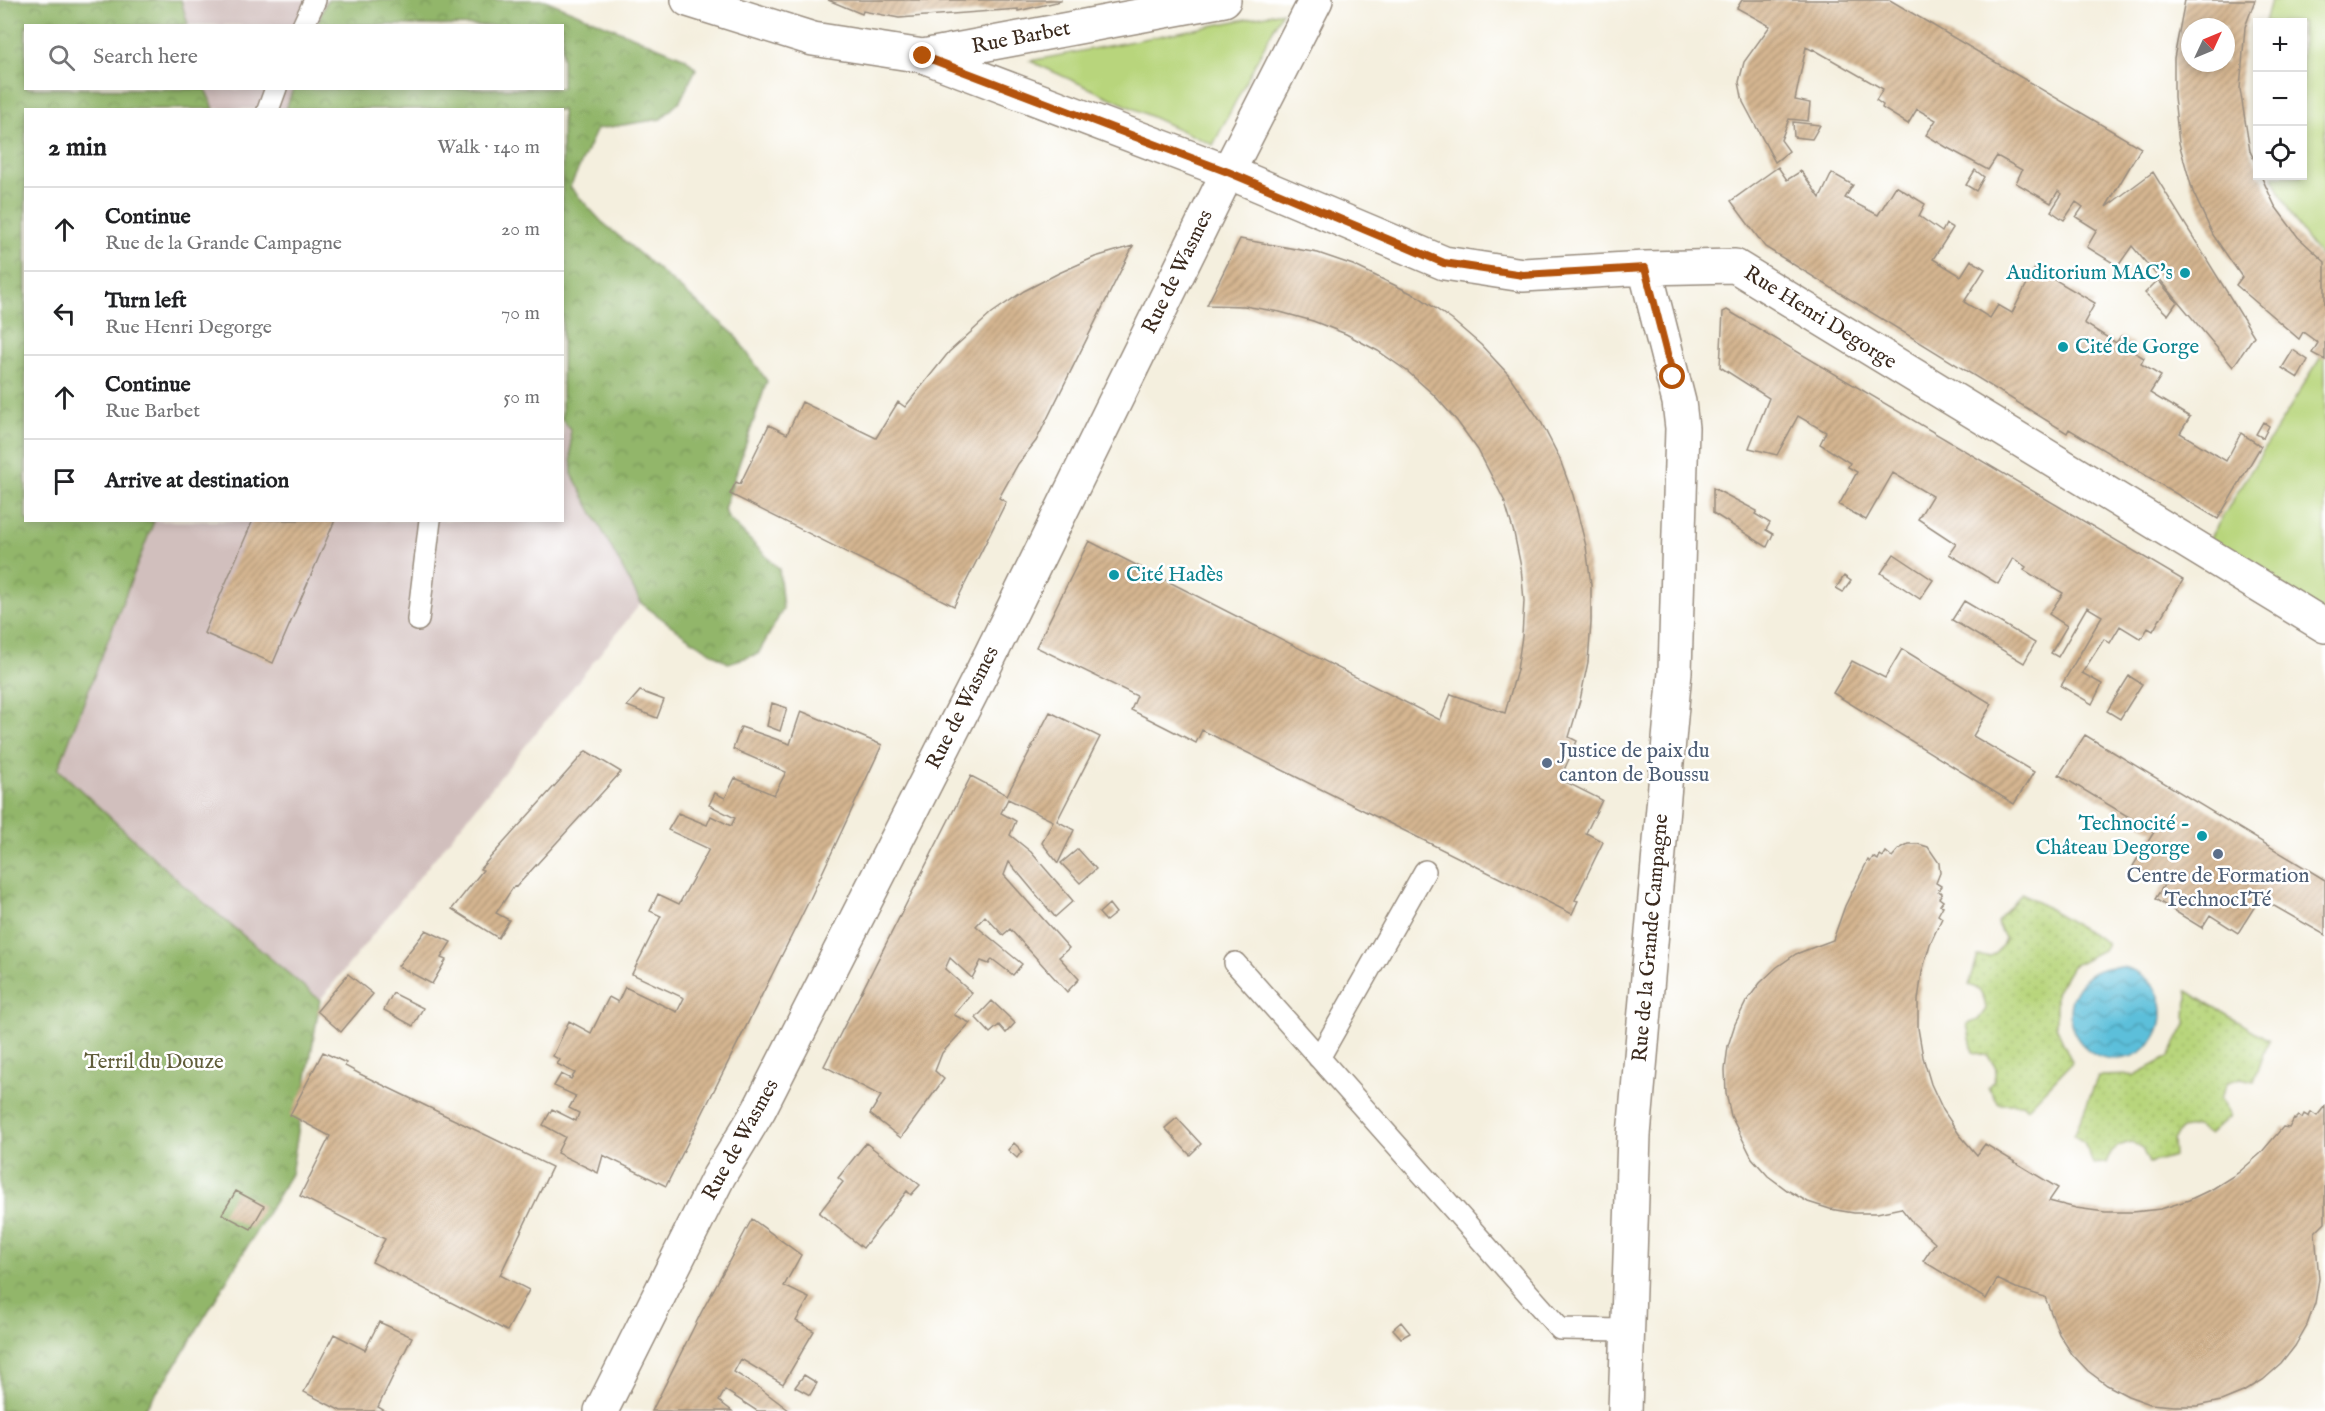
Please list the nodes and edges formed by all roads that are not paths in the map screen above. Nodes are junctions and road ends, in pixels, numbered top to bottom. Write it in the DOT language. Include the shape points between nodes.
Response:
graph roads {
  1 [pos="315,0"];
  2 [pos="688,0"];
  3 [pos="1224,0"];
  4 [pos="1316,0"];
  5 [pos="304,24"];
  6 [pos="923,56"];
  7 [pos="275,90"];
  8 [pos="269,108"];
  9 [pos="1228,172"];
  10 [pos="1645,268"];
  11 [pos="430,522"];
  12 [pos="417,620"];
  13 [pos="2325,626"];
  14 [pos="1425,870"];
  15 [pos="1235,963"];
  16 [pos="1319,1058"];
  17 [pos="1628,1346"];
  18 [pos="601,1411"];
  19 [pos="1625,1411"];
  1 -- 5 [label="lane"];
  2 -- 6 [label="street, Rue Barbet" via="813,39"];
  3 -- 6 [label="street, Rue Barbet"];
  4 -- 9 [label="street, Rue de Wasmes"];
  6 -- 9 [label="street, Rue Barbet"];
  7 -- 8 [label="lane"];
  9 -- 10 [label="street, Rue Henri Degorge" via="1444,263 1523,275"];
  9 -- 18 [label="street, Rue de Wasmes" via="982,672"];
  10 -- 13 [label="street, Rue Henri Degorge" via="1735,266"];
  10 -- 17 [label="street, Rue de la Grande Campagne" via="1682,428 1675,672 1634,1135"];
  11 -- 12 [label="lane"];
  14 -- 16 [label="lane"];
  15 -- 16 [label="lane"];
  16 -- 17 [label="lane" via="1560,1329"];
  17 -- 19 [label="street, Rue de la Grande Campagne"];
}
